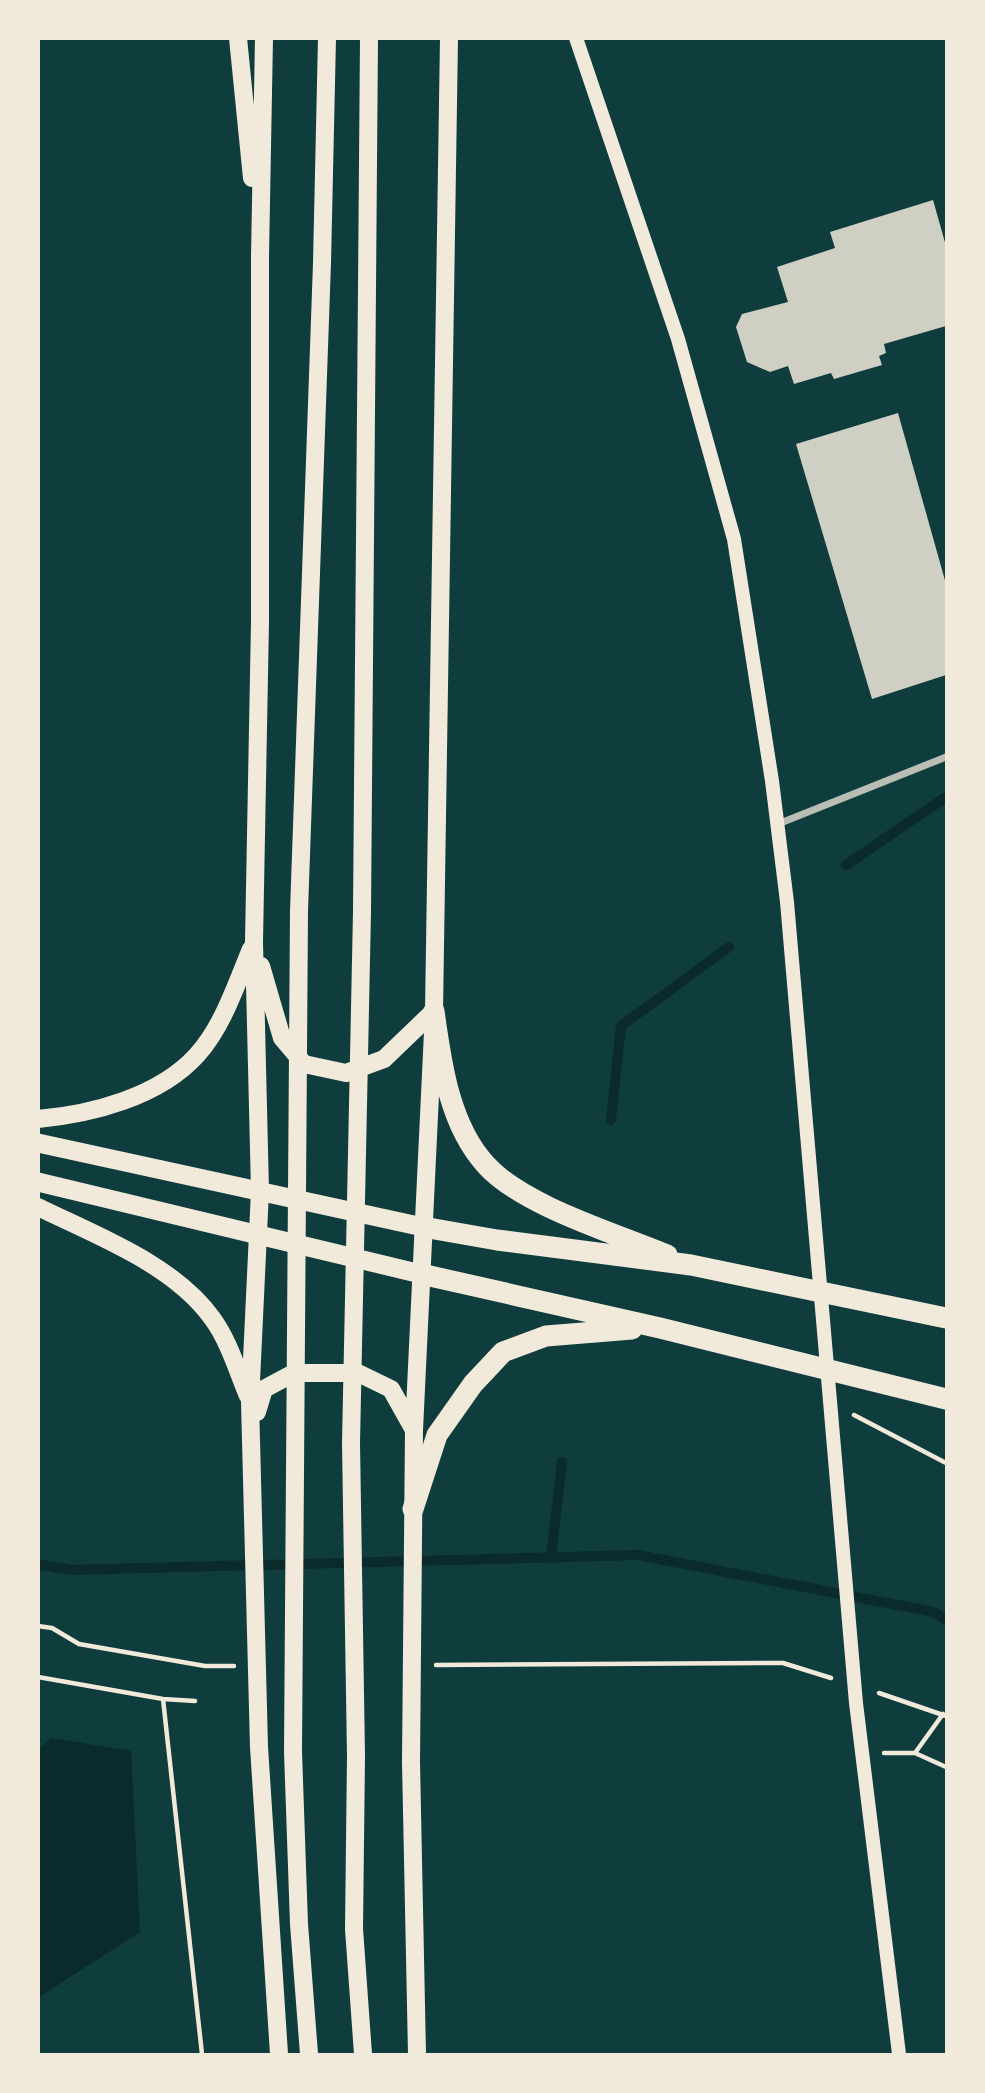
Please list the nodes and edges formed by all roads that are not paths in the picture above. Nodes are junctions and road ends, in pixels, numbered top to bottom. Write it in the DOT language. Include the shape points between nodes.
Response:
graph roads {
  1 [pos="238,38"];
  2 [pos="264,38"];
  3 [pos="327,38"];
  4 [pos="369,38"];
  5 [pos="449,38"];
  6 [pos="575,41"];
  7 [pos="260,256"];
  8 [pos="947,757"];
  9 [pos="777,825"];
  10 [pos="254,943"];
  11 [pos="434,1011"];
  12 [pos="38,1119"];
  13 [pos="38,1143"];
  14 [pos="38,1182"];
  15 [pos="260,1191"];
  16 [pos="38,1207"];
  17 [pos="423,1227"];
  18 [pos="257,1234"];
  19 [pos="691,1265"];
  20 [pos="421,1274"];
  21 [pos="947,1318"];
  22 [pos="660,1328"];
  23 [pos="947,1399"];
  24 [pos="250,1402"];
  25 [pos="414,1430"];
  26 [pos="251,1432"];
  27 [pos="413,1509"];
  28 [pos="279,2054"];
  29 [pos="309,2054"];
  30 [pos="363,2054"];
  31 [pos="417,2054"];
  32 [pos="899,2054"];
  1 -- 7 [label="main road"];
  2 -- 7 [label="main road"];
  3 -- 29 [label="main road" via="299,911 293,1752"];
  4 -- 30 [label="main road" via="362,912 351,1443 354,1929"];
  5 -- 11 [label="main road"];
  6 -- 9 [label="main road" via="678,339 734,539"];
  7 -- 10 [label="main road"];
  8 -- 9 [label="street"];
  9 -- 32 [label="main road" via="856,1703"];
  10 -- 11 [label="main road" via="282,1038 304,1064 346,1073 384,1059"];
  10 -- 12 [label="main road" via="225,1013 197,1056 129,1100"];
  10 -- 15 [label="main road"];
  11 -- 17 [label="main road"];
  11 -- 19 [label="highway" via="442,1069 467,1136 485,1165 509,1185 547,1205"];
  13 -- 15 [label="highway"];
  14 -- 18 [label="highway"];
  15 -- 17 [label="highway"];
  15 -- 18 [label="main road"];
  16 -- 24 [label="main road" via="156,1269 198,1300 226,1342"];
  17 -- 19 [label="highway"];
  17 -- 20 [label="main road"];
  18 -- 20 [label="highway"];
  18 -- 24 [label="main road"];
  19 -- 21 [label="highway"];
  20 -- 22 [label="highway"];
  20 -- 25 [label="main road"];
  22 -- 23 [label="highway"];
  22 -- 27 [label="highway" via="546,1336 503,1352 437,1434"];
  24 -- 26 [label="main road"];
  25 -- 26 [label="main road" via="391,1389 358,1373 294,1373 264,1389"];
  25 -- 27 [label="main road"];
  26 -- 28 [label="main road" via="258,1747"];
  27 -- 31 [label="main road" via="411,1762"];
}
